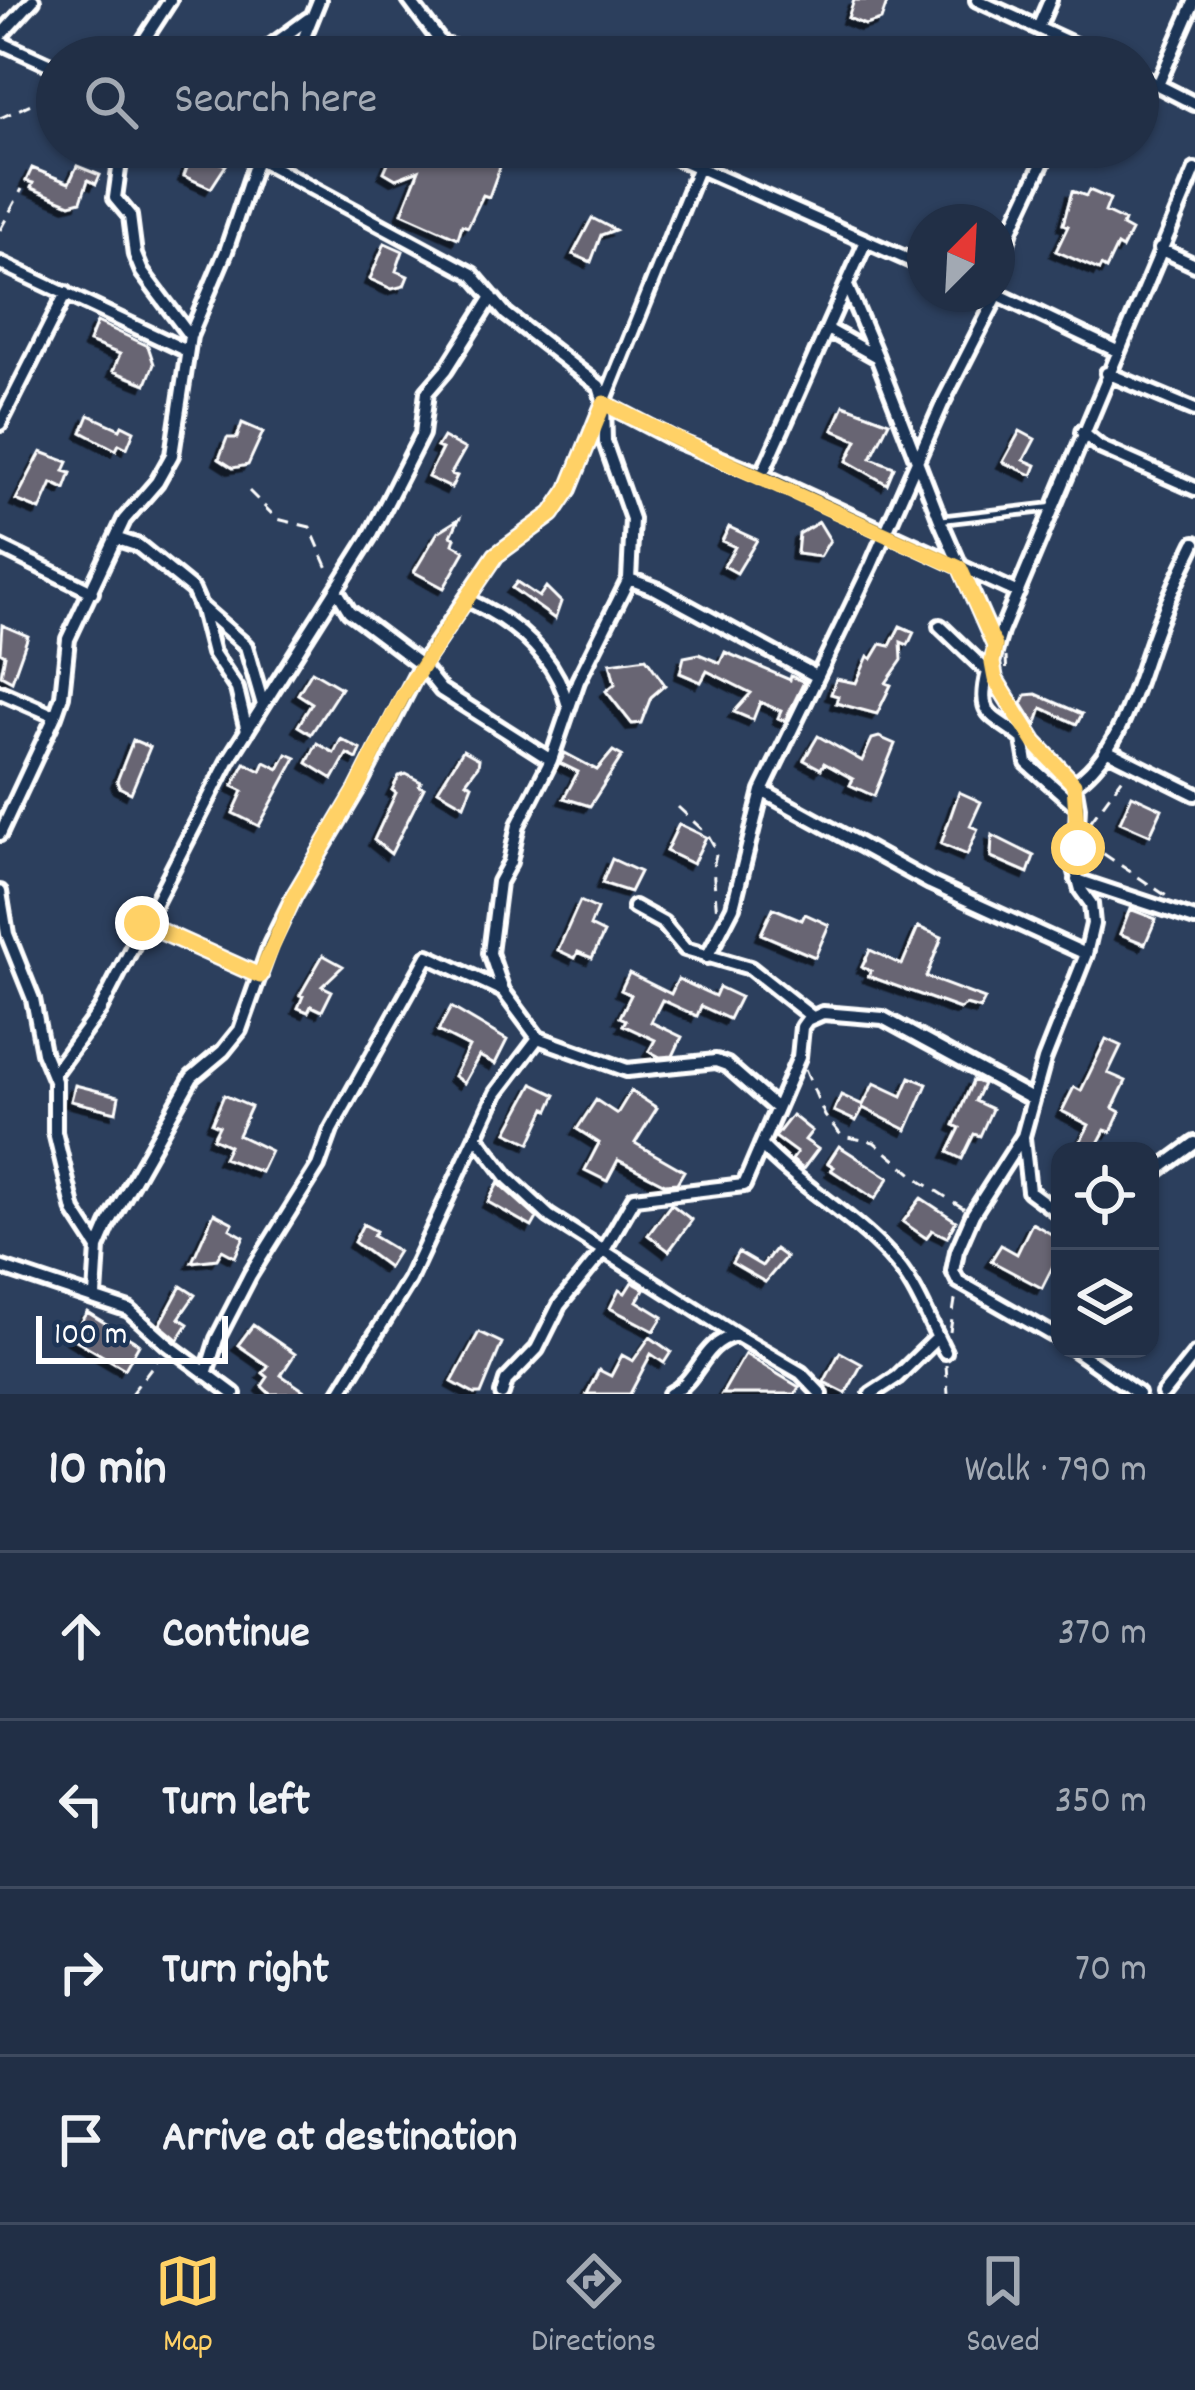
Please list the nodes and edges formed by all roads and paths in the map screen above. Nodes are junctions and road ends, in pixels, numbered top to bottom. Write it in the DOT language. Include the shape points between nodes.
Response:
graph roads {
  1 [pos="33,0"];
  2 [pos="170,0"];
  3 [pos="319,0"];
  4 [pos="409,0"];
  5 [pos="976,0"];
  6 [pos="1050,0"];
  7 [pos="1195,0"];
  8 [pos="308,19"];
  9 [pos="1039,28"];
  10 [pos="147,36"];
  11 [pos="285,36"];
  12 [pos="303,36"];
  13 [pos="436,36"];
  14 [pos="1055,36"];
  15 [pos="0,39"];
  16 [pos="36,57"];
  17 [pos="1159,83"];
  18 [pos="1159,86"];
  19 [pos="36,102"];
  20 [pos="1195,104"];
  21 [pos="0,118"];
  22 [pos="117,168"];
  23 [pos="253,168"];
  24 [pos="285,168"];
  25 [pos="1040,168"];
  26 [pos="698,169"];
  27 [pos="1195,170"];
  28 [pos="22,189"];
  29 [pos="1015,221"];
  30 [pos="0,230"];
  31 [pos="866,241"];
  32 [pos="1160,249"];
  33 [pos="907,259"];
  34 [pos="0,263"];
  35 [pos="1195,265"];
  36 [pos="847,286"];
  37 [pos="66,293"];
  38 [pos="492,297"];
  39 [pos="1015,303"];
  40 [pos="988,312"];
  41 [pos="827,329"];
  42 [pos="190,335"];
  43 [pos="187,351"];
  44 [pos="1117,351"];
  45 [pos="877,357"];
  46 [pos="1107,373"];
  47 [pos="604,403"];
  48 [pos="1195,410"];
  49 [pos="0,424"];
  50 [pos="1082,432"];
  51 [pos="918,457"];
  52 [pos="762,475"];
  53 [pos="1195,489"];
  54 [pos="249,491"];
  55 [pos="1053,507"];
  56 [pos="940,520"];
  57 [pos="884,533"];
  58 [pos="118,538"];
  59 [pos="1195,543"];
  60 [pos="0,547"];
  61 [pos="960,568"];
  62 [pos="629,579"];
  63 [pos="92,592"];
  64 [pos="338,593"];
  65 [pos="1018,593"];
  66 [pos="468,600"];
  67 [pos="200,606"];
  68 [pos="1004,625"];
  69 [pos="940,626"];
  70 [pos="995,646"];
  71 [pos="421,664"];
  72 [pos="816,676"];
  73 [pos="0,692"];
  74 [pos="1009,703"];
  75 [pos="263,705"];
  76 [pos="569,709"];
  77 [pos="55,716"];
  78 [pos="247,731"];
  79 [pos="1106,751"];
  80 [pos="551,760"];
  81 [pos="1132,764"];
  82 [pos="1074,784"];
  83 [pos="762,791"];
  84 [pos="1195,794"];
  85 [pos="678,807"];
  86 [pos="1078,807"];
  87 [pos="1090,823"];
  88 [pos="0,834"];
  89 [pos="1084,840"];
  90 [pos="1077,880"];
  91 [pos="0,892"];
  92 [pos="634,907"];
  93 [pos="1190,918"];
  94 [pos="142,923"];
  95 [pos="722,928"];
  96 [pos="1086,954"];
  97 [pos="707,957"];
  98 [pos="260,976"];
  99 [pos="502,991"];
  100 [pos="812,1017"];
  101 [pos="538,1038"];
  102 [pos="799,1057"];
  103 [pos="53,1074"];
  104 [pos="1033,1099"];
  105 [pos="776,1108"];
  106 [pos="476,1136"];
  107 [pos="1023,1136"];
  108 [pos="1195,1143"];
  109 [pos="761,1145"];
  110 [pos="1159,1169"];
  111 [pos="1051,1207"];
  112 [pos="973,1214"];
  113 [pos="98,1248"];
  114 [pos="604,1250"];
  115 [pos="0,1267"];
  116 [pos="95,1297"];
  117 [pos="1051,1334"];
  118 [pos="736,1335"];
  119 [pos="937,1338"];
  120 [pos="168,1345"];
  121 [pos="945,1352"];
  122 [pos="1195,1354"];
  123 [pos="1088,1358"];
  124 [pos="206,1374"];
  125 [pos="131,1394"];
  126 [pos="234,1394"];
  127 [pos="339,1394"];
  128 [pos="502,1394"];
  129 [pos="670,1394"];
  130 [pos="821,1394"];
  131 [pos="871,1394"];
  132 [pos="1138,1394"];
  133 [pos="1163,1394"];
  1 -- 15 [label="street"];
  2 -- 10 [label="street"];
  3 -- 8 [label="street"];
  4 -- 13 [label="street"];
  5 -- 9 [label="street"];
  6 -- 9 [label="street"];
  7 -- 17 [label="street"];
  8 -- 11 [label="street"];
  8 -- 12 [label="street"];
  9 -- 14 [label="street"];
  15 -- 16 [label="street"];
  18 -- 20 [label="street"];
  19 -- 21 [label="path"];
  22 -- 42 [label="street" via="115,198 130,216 138,264"];
  23 -- 42 [label="street"];
  24 -- 38 [label="street" via="472,274"];
  25 -- 29 [label="street"];
  26 -- 31 [label="street"];
  26 -- 47 [label="street"];
  27 -- 32 [label="street"];
  28 -- 30 [label="path"];
  31 -- 33 [label="street"];
  31 -- 36 [label="street"];
  32 -- 35 [label="street"];
  32 -- 44 [label="street"];
  34 -- 37 [label="street"];
  36 -- 41 [label="street"];
  36 -- 45 [label="street"];
  37 -- 43 [label="street"];
  37 -- 49 [label="street"];
  38 -- 47 [label="street" via="592,379"];
  38 -- 64 [label="street" via="427,392 422,434"];
  39 -- 44 [label="street"];
  40 -- 51 [label="street"];
  41 -- 45 [label="street"];
  41 -- 52 [label="street"];
  42 -- 43 [label="street"];
  43 -- 58 [label="street" via="172,455"];
  44 -- 46 [label="street"];
  45 -- 51 [label="street"];
  46 -- 48 [label="street"];
  46 -- 50 [label="street"];
  47 -- 52 [label="street"];
  47 -- 62 [label="street" via="605,442 632,519"];
  47 -- 66 [label="street" via="561,502 496,555"];
  50 -- 53 [label="street"];
  50 -- 55 [label="street"];
  51 -- 56 [label="street"];
  51 -- 57 [label="street"];
  52 -- 57 [label="street"];
  54 -- 64 [label="path" via="277,519 310,527"];
  55 -- 56 [label="lane"];
  55 -- 65 [label="street"];
  56 -- 61 [label="street"];
  57 -- 61 [label="street"];
  57 -- 72 [label="street"];
  58 -- 63 [label="street"];
  58 -- 67 [label="street" via="193,590"];
  59 -- 79 [label="street"];
  60 -- 63 [label="street"];
  61 -- 65 [label="street"];
  61 -- 70 [label="street"];
  62 -- 72 [label="street"];
  62 -- 76 [label="street"];
  63 -- 77 [label="street" via="65,646"];
  64 -- 71 [label="street"];
  64 -- 75 [label="street"];
  65 -- 68 [label="street"];
  66 -- 71 [label="street"];
  66 -- 76 [label="street" via="543,651"];
  67 -- 75 [label="street" via="246,646"];
  67 -- 78 [label="street"];
  68 -- 70 [label="street"];
  68 -- 74 [label="path"];
  69 -- 86 [label="street" via="988,672 981,698 990,718 1023,739 1027,763"];
  70 -- 74 [label="street" via="995,679"];
  71 -- 80 [label="street" via="440,690"];
  71 -- 98 [label="street" via="294,896"];
  72 -- 83 [label="street"];
  73 -- 77 [label="street"];
  74 -- 82 [label="street"];
  75 -- 78 [label="street"];
  76 -- 80 [label="street"];
  77 -- 88 [label="street"];
  78 -- 94 [label="street"];
  79 -- 81 [label="street"];
  79 -- 82 [label="street"];
  80 -- 99 [label="street" via="499,882 490,953"];
  81 -- 84 [label="street"];
  81 -- 87 [label="path"];
  82 -- 86 [label="street"];
  83 -- 95 [label="street"];
  83 -- 96 [label="street" via="931,883"];
  85 -- 95 [label="path" via="718,851 714,902"];
  86 -- 90 [label="street"];
  89 -- 93 [label="path"];
  90 -- 93 [label="street"];
  90 -- 96 [label="street" via="1093,911"];
  91 -- 103 [label="street"];
  92 -- 97 [label="street"];
  94 -- 98 [label="street"];
  94 -- 103 [label="street" via="100,1010"];
  95 -- 97 [label="street"];
  96 -- 104 [label="street"];
  97 -- 100 [label="street" via="750,968"];
  98 -- 113 [label="street" via="232,1042 192,1077"];
  99 -- 101 [label="street"];
  99 -- 124 [label="street" via="428,956 318,1166 250,1275"];
  100 -- 102 [label="street" via="802,1027"];
  100 -- 104 [label="street" via="838,1011 883,1018"];
  101 -- 105 [label="street" via="627,1070 716,1061"];
  101 -- 106 [label="street" via="496,1093"];
  102 -- 105 [label="street"];
  102 -- 112 [label="path" via="842,1136 874,1142"];
  103 -- 113 [label="street" via="68,1190"];
  104 -- 107 [label="street"];
  105 -- 109 [label="street"];
  106 -- 114 [label="street" via="549,1216"];
  106 -- 127 [label="street" via="409,1280"];
  107 -- 111 [label="street" via="1029,1191"];
  107 -- 112 [label="street"];
  108 -- 110 [label="street"];
  109 -- 114 [label="street" via="744,1185 634,1198"];
  109 -- 119 [label="street" via="892,1258"];
  112 -- 117 [label="street" via="957,1251 958,1281"];
  113 -- 116 [label="street"];
  114 -- 118 [label="street"];
  114 -- 128 [label="street"];
  115 -- 116 [label="street"];
  116 -- 120 [label="street" via="136,1314"];
  118 -- 129 [label="street" via="718,1341"];
  118 -- 130 [label="street"];
  119 -- 121 [label="street"];
  119 -- 131 [label="street"];
  120 -- 124 [label="street"];
  120 -- 125 [label="path"];
  122 -- 133 [label="street"];
  123 -- 132 [label="street"];
  124 -- 126 [label="street"];
}
